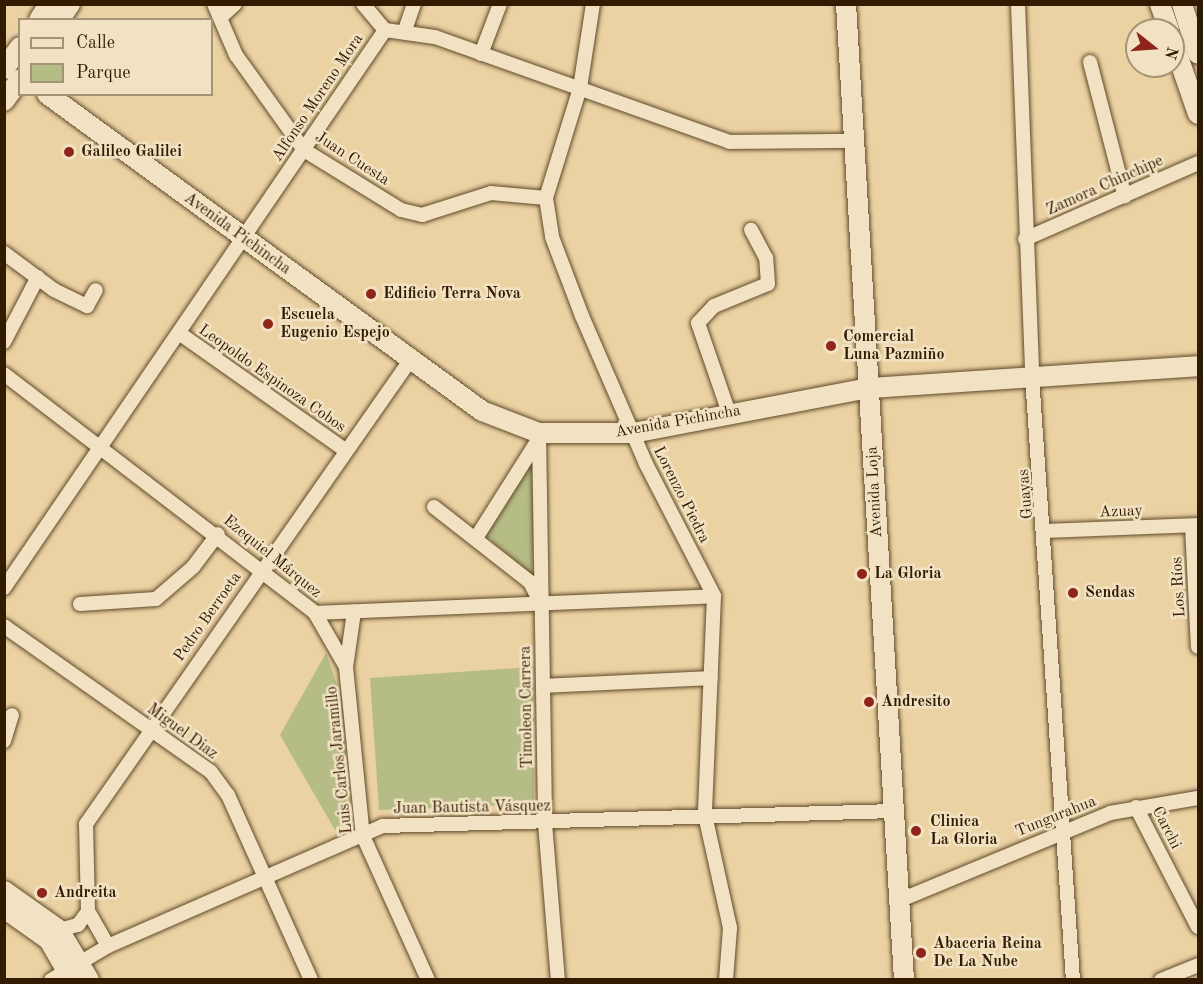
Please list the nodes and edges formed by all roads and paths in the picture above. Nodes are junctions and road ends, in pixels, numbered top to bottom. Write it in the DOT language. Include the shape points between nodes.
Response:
graph roads {
  1 [pos="49,4"];
  2 [pos="70,4"];
  3 [pos="214,4"];
  4 [pos="235,4"];
  5 [pos="363,4"];
  6 [pos="414,4"];
  7 [pos="500,4"];
  8 [pos="593,4"];
  9 [pos="846,4"];
  10 [pos="1018,4"];
  11 [pos="1182,4"];
  12 [pos="221,17"];
  13 [pos="40,18"];
  14 [pos="60,18"];
  15 [pos="384,30"];
  16 [pos="405,30"];
  17 [pos="18,52"];
  18 [pos="481,54"];
  19 [pos="1193,58"];
  20 [pos="1090,62"];
  21 [pos="11,70"];
  22 [pos="580,88"];
  23 [pos="50,96"];
  24 [pos="4,101"];
  25 [pos="1198,114"];
  26 [pos="854,141"];
  27 [pos="304,150"];
  28 [pos="1198,163"];
  29 [pos="1125,197"];
  30 [pos="546,198"];
  31 [pos="751,230"];
  32 [pos="243,238"];
  33 [pos="1025,239"];
  34 [pos="4,253"];
  35 [pos="38,277"];
  36 [pos="96,290"];
  37 [pos="179,333"];
  38 [pos="4,342"];
  39 [pos="411,359"];
  40 [pos="1198,366"];
  41 [pos="4,374"];
  42 [pos="1032,376"];
  43 [pos="869,388"];
  44 [pos="729,413"];
  45 [pos="633,434"];
  46 [pos="538,436"];
  47 [pos="102,448"];
  48 [pos="346,452"];
  49 [pos="434,507"];
  50 [pos="1195,525"];
  51 [pos="1046,531"];
  52 [pos="218,534"];
  53 [pos="476,538"];
  54 [pos="263,568"];
  55 [pos="4,588"];
  56 [pos="714,596"];
  57 [pos="80,603"];
  58 [pos="542,604"];
  59 [pos="354,612"];
  60 [pos="315,613"];
  61 [pos="4,626"];
  62 [pos="1198,647"];
  63 [pos="346,667"];
  64 [pos="711,678"];
  65 [pos="543,686"];
  66 [pos="12,715"];
  67 [pos="150,728"];
  68 [pos="4,741"];
  69 [pos="1198,798"];
  70 [pos="1136,807"];
  71 [pos="893,811"];
  72 [pos="705,815"];
  73 [pos="545,823"];
  74 [pos="1062,832"];
  75 [pos="363,836"];
  76 [pos="265,878"];
  77 [pos="4,891"];
  78 [pos="898,901"];
  79 [pos="4,908"];
  80 [pos="88,911"];
  81 [pos="1198,927"];
  82 [pos="59,930"];
  83 [pos="108,946"];
  84 [pos="1198,965"];
  85 [pos="73,969"];
  86 [pos="51,980"];
  87 [pos="89,980"];
  88 [pos="311,980"];
  89 [pos="428,980"];
  90 [pos="558,980"];
  91 [pos="726,980"];
  92 [pos="904,980"];
  93 [pos="1073,980"];
  94 [pos="1161,980"];
  1 -- 13 [label="street"];
  2 -- 14 [label="street"];
  3 -- 12 [label="street, Juan Cuesta"];
  4 -- 12 [label="street"];
  5 -- 15 [label="street"];
  6 -- 16 [label="street"];
  7 -- 18 [label="street"];
  8 -- 22 [label="street, Lorenzo Piedra"];
  9 -- 26 [label="street, Avenida Loja"];
  10 -- 33 [label="street, Guayas"];
  11 -- 19 [label="street"];
  12 -- 27 [label="street, Juan Cuesta" via="237,55"];
  15 -- 16 [label="street, Alfonso Moreno Mora"];
  15 -- 27 [label="street, Alfonso Moreno Mora"];
  16 -- 18 [label="street, Alfonso Moreno Mora"];
  17 -- 21 [label="street"];
  18 -- 22 [label="street, Alfonso Moreno Mora"];
  19 -- 25 [label="street"];
  20 -- 29 [label="street"];
  21 -- 24 [label="street"];
  22 -- 26 [label="street, Alfonso Moreno Mora" via="730,142"];
  22 -- 30 [label="street, Lorenzo Piedra"];
  23 -- 32 [label="street, Avenida Pichincha"];
  26 -- 43 [label="street, Avenida Loja"];
  27 -- 30 [label="street, Juan Cuesta" via="401,210 422,215 491,193"];
  27 -- 32 [label="street, Alfonso Moreno Mora"];
  28 -- 29 [label="street, Zamora Chinchipe"];
  29 -- 33 [label="street, Zamora Chinchipe"];
  30 -- 45 [label="street, Lorenzo Piedra" via="552,237"];
  31 -- 44 [label="street" via="766,258 768,284 714,306 698,323"];
  32 -- 37 [label="street, Alfonso Moreno Mora"];
  32 -- 39 [label="street, Avenida Pichincha"];
  33 -- 42 [label="street, Guayas"];
  34 -- 35 [label="street"];
  35 -- 36 [label="street" via="87,306"];
  35 -- 38 [label="street"];
  37 -- 47 [label="street, Alfonso Moreno Mora"];
  37 -- 48 [label="street, Leopoldo Espinoza Cobos"];
  39 -- 46 [label="street, Avenida Pichincha" via="482,411"];
  39 -- 48 [label="street, Pedro Berroeta"];
  40 -- 42 [label="street, Avenida Pichincha"];
  41 -- 47 [label="street, Ezequiel Márquez"];
  42 -- 43 [label="street, Avenida Pichincha"];
  42 -- 51 [label="street, Guayas"];
  43 -- 44 [label="street, Avenida Pichincha"];
  43 -- 71 [label="street, Avenida Loja"];
  44 -- 45 [label="street, Avenida Pichincha"];
  45 -- 46 [label="street, Avenida Pichincha"];
  45 -- 56 [label="street, Lorenzo Piedra"];
  46 -- 53 [label="street"];
  46 -- 58 [label="street, Timoleon Carrera"];
  47 -- 52 [label="street, Ezequiel Márquez"];
  47 -- 55 [label="street, Alfonso Moreno Mora"];
  48 -- 54 [label="street, Pedro Berroeta"];
  49 -- 53 [label="street"];
  50 -- 51 [label="street, Azuay"];
  50 -- 62 [label="street, Los Ríos"];
  51 -- 74 [label="street, Guayas"];
  52 -- 54 [label="street, Ezequiel Márquez"];
  52 -- 57 [label="street" via="185,575 156,599"];
  53 -- 58 [label="street" via="530,582"];
  54 -- 60 [label="street, Ezequiel Márquez"];
  54 -- 67 [label="street, Pedro Berroeta"];
  56 -- 58 [label="street, Ezequiel Márquez"];
  56 -- 64 [label="street, Lorenzo Piedra"];
  58 -- 59 [label="street, Ezequiel Márquez"];
  58 -- 65 [label="street, Timoleon Carrera"];
  59 -- 60 [label="street, Ezequiel Márquez"];
  59 -- 63 [label="street, Luis Carlos Jaramillo"];
  60 -- 63 [label="street, Luis Carlos Jaramillo"];
  61 -- 67 [label="street, Miguel Diaz"];
  63 -- 75 [label="street, Luis Carlos Jaramillo"];
  64 -- 65 [label="street"];
  64 -- 72 [label="street, Lorenzo Piedra"];
  65 -- 73 [label="street, Timoleon Carrera"];
  66 -- 68 [label="street"];
  67 -- 76 [label="street, Miguel Diaz" via="211,772 228,795"];
  67 -- 80 [label="street, Pedro Berroeta" via="86,824"];
  69 -- 70 [label="street, Tungurahua"];
  70 -- 74 [label="street, Tungurahua"];
  70 -- 81 [label="street, Carchi"];
  71 -- 72 [label="street, Juan Bautista Vásquez"];
  71 -- 78 [label="street, Avenida Loja"];
  72 -- 73 [label="street, Juan Bautista Vásquez"];
  72 -- 91 [label="street, Lorenzo Piedra" via="730,928"];
  73 -- 75 [label="street, Juan Bautista Vásquez" via="382,826"];
  73 -- 90 [label="street, Timoleon Carrera"];
  74 -- 78 [label="street, Tungurahua"];
  74 -- 93 [label="street, Guayas"];
  75 -- 76 [label="street, Juan Bautista Vásquez"];
  75 -- 89 [label="street, Luis Carlos Jaramillo"];
  76 -- 83 [label="street, Juan Bautista Vásquez"];
  76 -- 88 [label="street, Miguel Diaz"];
  77 -- 82 [label="street"];
  78 -- 92 [label="street, Avenida Loja"];
  79 -- 85 [label="street" via="49,940"];
  80 -- 82 [label="street" via="78,925"];
  80 -- 83 [label="street, Pedro Berroeta"];
  82 -- 85 [label="street"];
  83 -- 85 [label="street, Juan Bautista Vásquez"];
  84 -- 94 [label="street"];
  85 -- 86 [label="street, Juan Bautista Vásquez"];
  85 -- 87 [label="street"];
}
